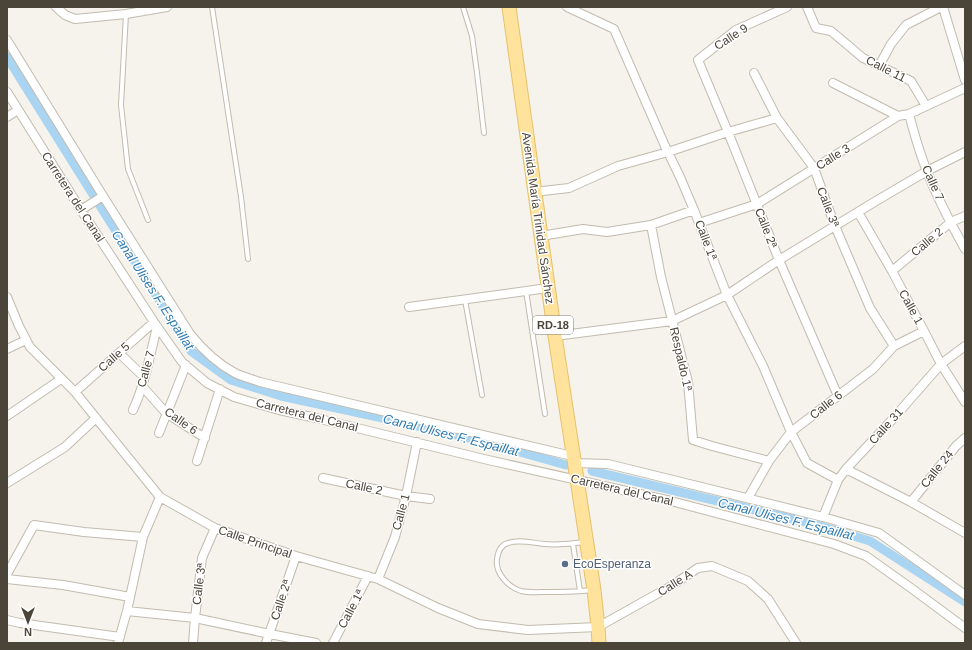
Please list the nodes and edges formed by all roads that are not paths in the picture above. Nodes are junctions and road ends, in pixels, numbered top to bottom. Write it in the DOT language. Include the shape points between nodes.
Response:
graph roads {
  1 [pos="56,7"];
  2 [pos="167,7"];
  3 [pos="212,7"];
  4 [pos="463,7"];
  5 [pos="509,7"];
  6 [pos="567,7"];
  7 [pos="787,7"];
  8 [pos="806,7"];
  9 [pos="942,7"];
  10 [pos="126,14"];
  11 [pos="7,40"];
  12 [pos="698,60"];
  13 [pos="879,66"];
  14 [pos="754,73"];
  15 [pos="965,80"];
  16 [pos="833,83"];
  17 [pos="965,88"];
  18 [pos="7,92"];
  19 [pos="926,106"];
  20 [pos="18,110"];
  21 [pos="909,114"];
  22 [pos="898,116"];
  23 [pos="7,117"];
  24 [pos="777,118"];
  25 [pos="728,132"];
  26 [pos="484,133"];
  27 [pos="668,152"];
  28 [pos="965,152"];
  29 [pos="814,168"];
  30 [pos="927,171"];
  31 [pos="534,192"];
  32 [pos="101,198"];
  33 [pos="757,204"];
  34 [pos="84,208"];
  35 [pos="694,210"];
  36 [pos="858,212"];
  37 [pos="965,216"];
  38 [pos="148,220"];
  39 [pos="951,222"];
  40 [pos="699,223"];
  41 [pos="652,226"];
  42 [pos="835,226"];
  43 [pos="541,236"];
  44 [pos="965,249"];
  45 [pos="248,259"];
  46 [pos="779,260"];
  47 [pos="892,271"];
  48 [pos="548,288"];
  49 [pos="526,291"];
  50 [pos="727,294"];
  51 [pos="7,298"];
  52 [pos="465,300"];
  53 [pos="410,307"];
  54 [pos="672,321"];
  55 [pos="156,325"];
  56 [pos="924,331"];
  57 [pos="555,336"];
  58 [pos="26,340"];
  59 [pos="894,346"];
  60 [pos="965,346"];
  61 [pos="7,349"];
  62 [pos="119,354"];
  63 [pos="941,364"];
  64 [pos="186,365"];
  65 [pos="144,377"];
  66 [pos="61,379"];
  67 [pos="142,386"];
  68 [pos="220,390"];
  69 [pos="75,392"];
  70 [pos="482,395"];
  71 [pos="838,396"];
  72 [pos="965,402"];
  73 [pos="133,410"];
  74 [pos="8,413"];
  75 [pos="166,413"];
  76 [pos="545,414"];
  77 [pos="96,418"];
  78 [pos="791,432"];
  79 [pos="159,433"];
  80 [pos="205,438"];
  81 [pos="965,438"];
  82 [pos="417,442"];
  83 [pos="573,459"];
  84 [pos="197,461"];
  85 [pos="769,461"];
  86 [pos="846,469"];
  87 [pos="322,478"];
  88 [pos="577,480"];
  89 [pos="838,480"];
  90 [pos="7,483"];
  91 [pos="406,496"];
  92 [pos="160,497"];
  93 [pos="748,498"];
  94 [pos="430,499"];
  95 [pos="911,502"];
  96 [pos="823,517"];
  97 [pos="215,528"];
  98 [pos="965,533"];
  99 [pos="143,537"];
  100 [pos="580,543"];
  101 [pos="296,556"];
  102 [pos="7,574"];
  103 [pos="368,576"];
  104 [pos="378,578"];
  105 [pos="7,579"];
  106 [pos="594,590"];
  107 [pos="580,591"];
  108 [pos="965,595"];
  109 [pos="130,597"];
  110 [pos="127,611"];
  111 [pos="194,618"];
  112 [pos="7,620"];
  113 [pos="598,627"];
  114 [pos="965,628"];
  115 [pos="270,634"];
  116 [pos="119,640"];
  117 [pos="193,643"];
  118 [pos="266,643"];
  119 [pos="316,643"];
  120 [pos="333,643"];
  121 [pos="599,643"];
  122 [pos="796,643"];
  1 -- 10 [label="street" via="75,19"];
  2 -- 10 [label="street"];
  3 -- 45 [label="lane"];
  4 -- 26 [label="lane" via="472,36"];
  5 -- 31 [label="main road, Avenida María Trinidad Sánchez / RD-18"];
  6 -- 27 [label="street, Calle 1ª" via="614,29"];
  7 -- 12 [label="street, Calle 9" via="736,30"];
  8 -- 13 [label="street, Calle 11" via="816,28 831,31 863,58"];
  9 -- 13 [label="street" via="906,26 891,44"];
  9 -- 15 [label="street"];
  10 -- 38 [label="lane" via="121,105 128,169"];
  11 -- 32 [label="street, Carretera del Canal" via="41,93"];
  12 -- 25 [label="street, Calle 2ª"];
  13 -- 19 [label="street, Calle 11" via="910,81"];
  14 -- 24 [label="street, Calle 3ª"];
  16 -- 22 [label="street"];
  17 -- 19 [label="street, Calle 3"];
  18 -- 20 [label="street, Carretera del Canal"];
  19 -- 21 [label="street, Calle 3"];
  20 -- 23 [label="street"];
  20 -- 34 [label="street, Carretera del Canal"];
  21 -- 22 [label="street, Calle 3"];
  21 -- 30 [label="street, Calle 7"];
  22 -- 29 [label="street, Calle 3"];
  24 -- 25 [label="street"];
  24 -- 29 [label="street, Calle 3ª"];
  25 -- 27 [label="street"];
  25 -- 33 [label="street, Calle 2ª"];
  27 -- 31 [label="street" via="618,166 569,188"];
  27 -- 35 [label="street, Calle 1ª"];
  28 -- 30 [label="street"];
  29 -- 33 [label="street, Calle 3"];
  29 -- 42 [label="street, Calle 3ª"];
  30 -- 36 [label="street"];
  30 -- 39 [label="street, Calle 7"];
  31 -- 43 [label="main road, Avenida María Trinidad Sánchez / RD-18"];
  32 -- 34 [label="street"];
  32 -- 83 [label="street, Carretera del Canal" via="190,334 217,362 237,374 260,382"];
  33 -- 40 [label="street, Calle 3"];
  33 -- 46 [label="street, Calle 2ª"];
  34 -- 55 [label="street, Carretera del Canal"];
  35 -- 40 [label="street, Calle 1ª"];
  35 -- 41 [label="street"];
  36 -- 42 [label="street"];
  36 -- 47 [label="street, Calle 1"];
  37 -- 39 [label="street, Calle 2"];
  39 -- 44 [label="street, Calle 7"];
  39 -- 47 [label="street, Calle 2"];
  40 -- 50 [label="street, Calle 1ª"];
  41 -- 43 [label="street" via="607,232 583,229"];
  41 -- 54 [label="street, Respaldo 1ª" via="660,277"];
  42 -- 46 [label="street"];
  42 -- 59 [label="street, Calle 3ª" via="870,308"];
  43 -- 48 [label="main road, Avenida María Trinidad Sánchez / RD-18"];
  46 -- 50 [label="street"];
  46 -- 71 [label="street, Calle 2ª"];
  47 -- 56 [label="street, Calle 1"];
  48 -- 49 [label="street"];
  48 -- 57 [label="main road, Avenida María Trinidad Sánchez / RD-18"];
  49 -- 52 [label="street"];
  49 -- 76 [label="lane"];
  50 -- 54 [label="street"];
  50 -- 78 [label="street, Calle 1ª" via="763,366"];
  51 -- 58 [label="street, Calle Principal"];
  52 -- 53 [label="street"];
  52 -- 70 [label="lane"];
  54 -- 57 [label="street"];
  54 -- 85 [label="street, Respaldo 1ª" via="688,382 693,440"];
  55 -- 62 [label="street, Calle 5"];
  55 -- 64 [label="street, Carretera del Canal"];
  55 -- 65 [label="street, Calle 7"];
  56 -- 59 [label="street, Calle 6"];
  56 -- 63 [label="street, Calle 1"];
  57 -- 83 [label="main road, Avenida María Trinidad Sánchez / RD-18"];
  58 -- 61 [label="street"];
  58 -- 66 [label="street, Calle Principal"];
  59 -- 71 [label="street, Calle 6" via="873,369"];
  60 -- 63 [label="street, Calle 31"];
  62 -- 65 [label="street"];
  62 -- 69 [label="street, Calle 5"];
  63 -- 72 [label="street, Calle 1"];
  63 -- 86 [label="street, Calle 31"];
  64 -- 68 [label="street, Carretera del Canal" via="207,383"];
  64 -- 75 [label="street"];
  65 -- 67 [label="street, Calle 7"];
  66 -- 69 [label="street, Calle Principal"];
  66 -- 74 [label="street"];
  67 -- 73 [label="street, Calle 7"];
  67 -- 75 [label="street, Calle 6"];
  68 -- 80 [label="street"];
  68 -- 82 [label="street, Carretera del Canal" via="234,397 279,410"];
  69 -- 77 [label="street, Calle Principal"];
  71 -- 78 [label="street, Calle 6"];
  75 -- 79 [label="street"];
  75 -- 80 [label="street, Calle 6"];
  77 -- 90 [label="street" via="65,447"];
  77 -- 92 [label="street, Calle Principal"];
  78 -- 85 [label="street, Calle 6"];
  78 -- 89 [label="street, Calle 1ª" via="807,463"];
  80 -- 84 [label="street"];
  81 -- 95 [label="street, Calle 24"];
  82 -- 88 [label="street, Carretera del Canal"];
  82 -- 91 [label="street, Calle 1"];
  83 -- 88 [label="main road, Avenida María Trinidad Sánchez / RD-18"];
  83 -- 93 [label="street, Carretera del Canal" via="608,464"];
  85 -- 93 [label="street, Calle 6"];
  86 -- 89 [label="street, Calle 31"];
  86 -- 95 [label="street"];
  87 -- 91 [label="street, Calle 2"];
  88 -- 100 [label="main road, Avenida María Trinidad Sánchez / RD-18"];
  88 -- 114 [label="street, Carretera del Canal" via="671,501 840,546 866,556"];
  89 -- 96 [label="street, Calle 31"];
  91 -- 94 [label="street, Calle 2"];
  91 -- 104 [label="street, Calle 1" via="395,537"];
  92 -- 97 [label="street, Calle Principal"];
  92 -- 99 [label="street"];
  93 -- 96 [label="street, Carretera del Canal"];
  95 -- 98 [label="street"];
  96 -- 108 [label="street, Carretera del Canal" via="879,534"];
  97 -- 101 [label="street, Calle Principal"];
  97 -- 111 [label="street, Calle 3ª" via="202,558"];
  99 -- 102 [label="street" via="34,525"];
  99 -- 109 [label="street"];
  100 -- 106 [label="main road, Avenida María Trinidad Sánchez / RD-18"];
  100 -- 107 [label="lane"];
  100 -- 107 [label="lane" via="508,542 498,552 496,564 503,579 521,591"];
  101 -- 103 [label="street, Calle Principal"];
  101 -- 115 [label="street, Calle 2ª"];
  103 -- 104 [label="street, Calle Principal"];
  103 -- 120 [label="street, Calle 1ª"];
  104 -- 113 [label="street, Calle Principal" via="438,608 478,624 528,630"];
  105 -- 109 [label="street" via="63,585"];
  106 -- 107 [label="lane"];
  106 -- 113 [label="main road, Avenida María Trinidad Sánchez / RD-18"];
  109 -- 110 [label="street"];
  110 -- 111 [label="street"];
  110 -- 116 [label="street"];
  111 -- 115 [label="street"];
  111 -- 117 [label="street, Calle 3ª"];
  112 -- 116 [label="street"];
  113 -- 121 [label="main road, Avenida María Trinidad Sánchez / RD-18"];
  113 -- 122 [label="street, Calle A" via="698,568 712,566 748,581 768,599"];
  115 -- 118 [label="street, Calle 2ª"];
  115 -- 119 [label="street"];
}
